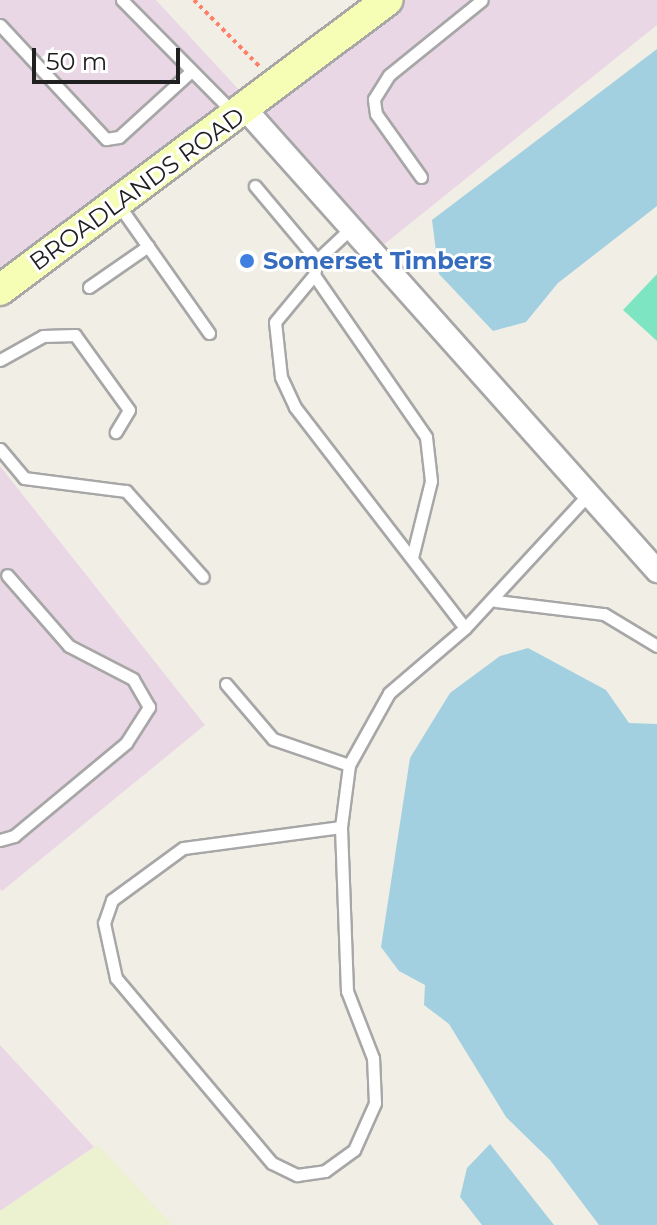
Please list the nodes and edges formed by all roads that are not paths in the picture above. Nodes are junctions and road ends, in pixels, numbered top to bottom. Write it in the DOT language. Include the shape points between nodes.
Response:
graph roads {
  1 [pos="122,0"];
  2 [pos="388,0"];
  3 [pos="482,0"];
  4 [pos="0,25"];
  5 [pos="189,73"];
  6 [pos="241,113"];
  7 [pos="421,177"];
  8 [pos="255,186"];
  9 [pos="118,204"];
  10 [pos="349,230"];
  11 [pos="148,246"];
  12 [pos="317,260"];
  13 [pos="314,275"];
  14 [pos="89,287"];
  15 [pos="0,290"];
  16 [pos="209,333"];
  17 [pos="0,360"];
  18 [pos="116,432"];
  19 [pos="0,449"];
  20 [pos="587,496"];
  21 [pos="412,558"];
  22 [pos="657,571"];
  23 [pos="7,575"];
  24 [pos="203,577"];
  25 [pos="496,601"];
  26 [pos="465,628"];
  27 [pos="657,646"];
  28 [pos="226,684"];
  29 [pos="349,765"];
  30 [pos="341,827"];
  31 [pos="0,840"];
  1 -- 5 [label="lane"];
  2 -- 6 [label="main road, BROADLANDS ROAD"];
  3 -- 7 [label="lane" via="389,75 374,99 376,114"];
  4 -- 5 [label="lane" via="106,139 119,137"];
  5 -- 6 [label="lane"];
  6 -- 9 [label="main road, BROADLANDS ROAD"];
  6 -- 10 [label="street"];
  8 -- 12 [label="lane"];
  9 -- 11 [label="lane"];
  9 -- 15 [label="main road, BROADLANDS ROAD"];
  10 -- 12 [label="lane"];
  10 -- 20 [label="street"];
  11 -- 14 [label="lane"];
  11 -- 16 [label="lane"];
  12 -- 13 [label="lane"];
  13 -- 21 [label="lane" via="426,437 431,481"];
  13 -- 21 [label="lane" via="275,322 285,388"];
  17 -- 18 [label="lane" via="43,336 75,335 129,410"];
  19 -- 24 [label="lane" via="24,478 126,491"];
  20 -- 22 [label="street"];
  20 -- 25 [label="lane"];
  21 -- 26 [label="lane"];
  23 -- 31 [label="lane" via="69,646 133,679 149,707 126,743 14,836"];
  25 -- 26 [label="lane"];
  25 -- 27 [label="lane" via="604,614"];
  26 -- 29 [label="lane" via="389,693"];
  28 -- 29 [label="lane" via="273,739"];
  29 -- 30 [label="lane"];
  30 -- 30 [label="lane" via="347,991 373,1058 375,1103 354,1150 325,1171 297,1175 272,1163 116,978 104,923 112,900 183,848"];
}
